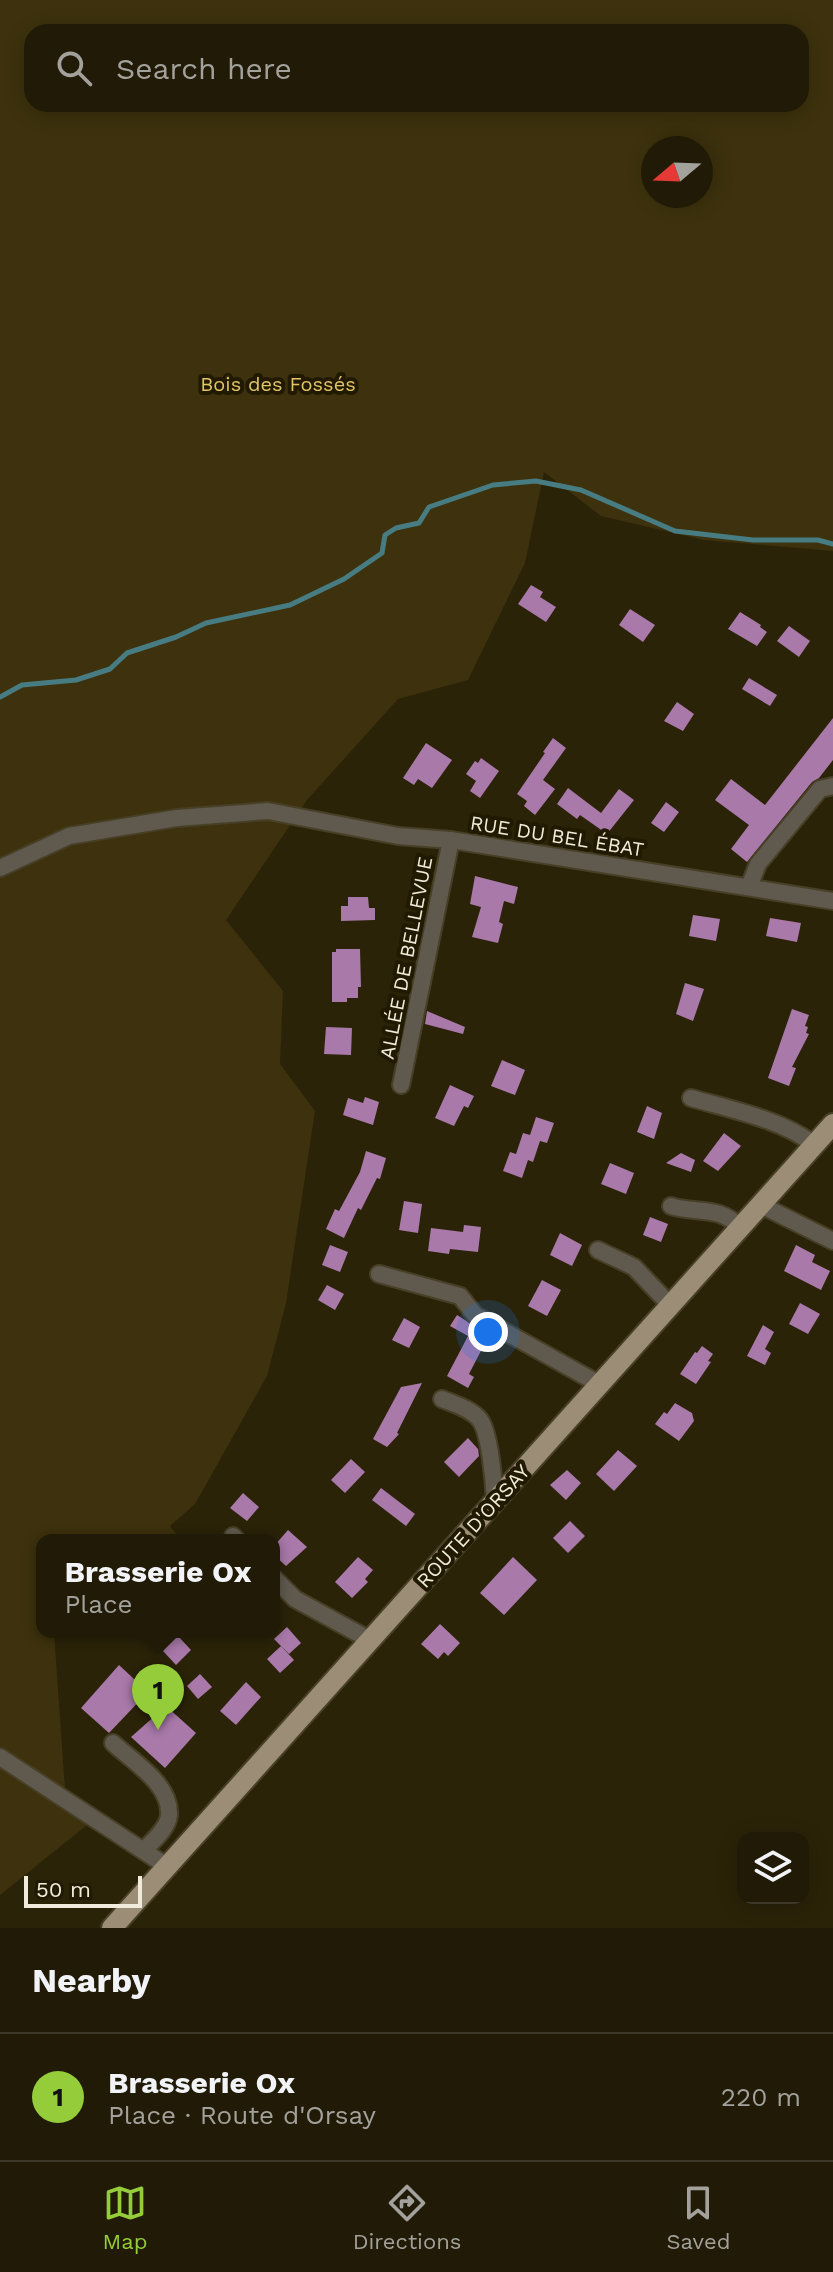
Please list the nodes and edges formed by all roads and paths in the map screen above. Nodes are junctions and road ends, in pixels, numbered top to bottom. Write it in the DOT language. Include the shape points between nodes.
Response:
graph roads {
  1 [pos="833,786"];
  2 [pos="451,840"];
  3 [pos="0,868"];
  4 [pos="749,887"];
  5 [pos="833,901"];
  6 [pos="401,1085"];
  7 [pos="691,1098"];
  8 [pos="833,1124"];
  9 [pos="814,1145"];
  10 [pos="761,1205"];
  11 [pos="671,1206"];
  12 [pos="740,1228"];
  13 [pos="833,1241"];
  14 [pos="598,1250"];
  15 [pos="379,1274"];
  16 [pos="670,1305"];
  17 [pos="599,1384"];
  18 [pos="442,1399"];
  19 [pos="495,1501"];
  20 [pos="280,1584"];
  21 [pos="370,1640"];
  22 [pos="113,1743"];
  23 [pos="0,1757"];
  24 [pos="144,1850"];
  25 [pos="168,1867"];
  26 [pos="112,1928"];
  1 -- 4 [label="street" via="820,789 758,864"];
  2 -- 3 [label="street, RUE DU BEL ÉBAT" via="398,836 275,811 177,818 69,836"];
  2 -- 4 [label="street, RUE DU BEL ÉBAT"];
  2 -- 6 [label="street, ALLÉE DE BELLEVUE"];
  4 -- 5 [label="street, RUE DU BEL ÉBAT"];
  7 -- 9 [label="street" via="780,1126"];
  8 -- 9 [label="main road, ROUTE D'ORSAY"];
  9 -- 10 [label="main road, ROUTE D'ORSAY"];
  10 -- 12 [label="main road, ROUTE D'ORSAY"];
  10 -- 13 [label="street"];
  11 -- 12 [label="street" via="712,1211"];
  12 -- 16 [label="main road, ROUTE D'ORSAY"];
  14 -- 16 [label="street" via="634,1267"];
  15 -- 17 [label="street" via="460,1296 475,1315"];
  16 -- 17 [label="main road, ROUTE D'ORSAY"];
  17 -- 19 [label="main road, ROUTE D'ORSAY"];
  18 -- 19 [label="street" via="479,1418 487,1434"];
  19 -- 21 [label="main road, ROUTE D'ORSAY"];
  20 -- 21 [label="street" via="295,1599"];
  21 -- 25 [label="main road, ROUTE D'ORSAY"];
  22 -- 24 [label="street" via="160,1786 167,1803 169,1816"];
  23 -- 24 [label="street"];
  24 -- 25 [label="street"];
  25 -- 26 [label="main road, ROUTE D'ORSAY"];
}
